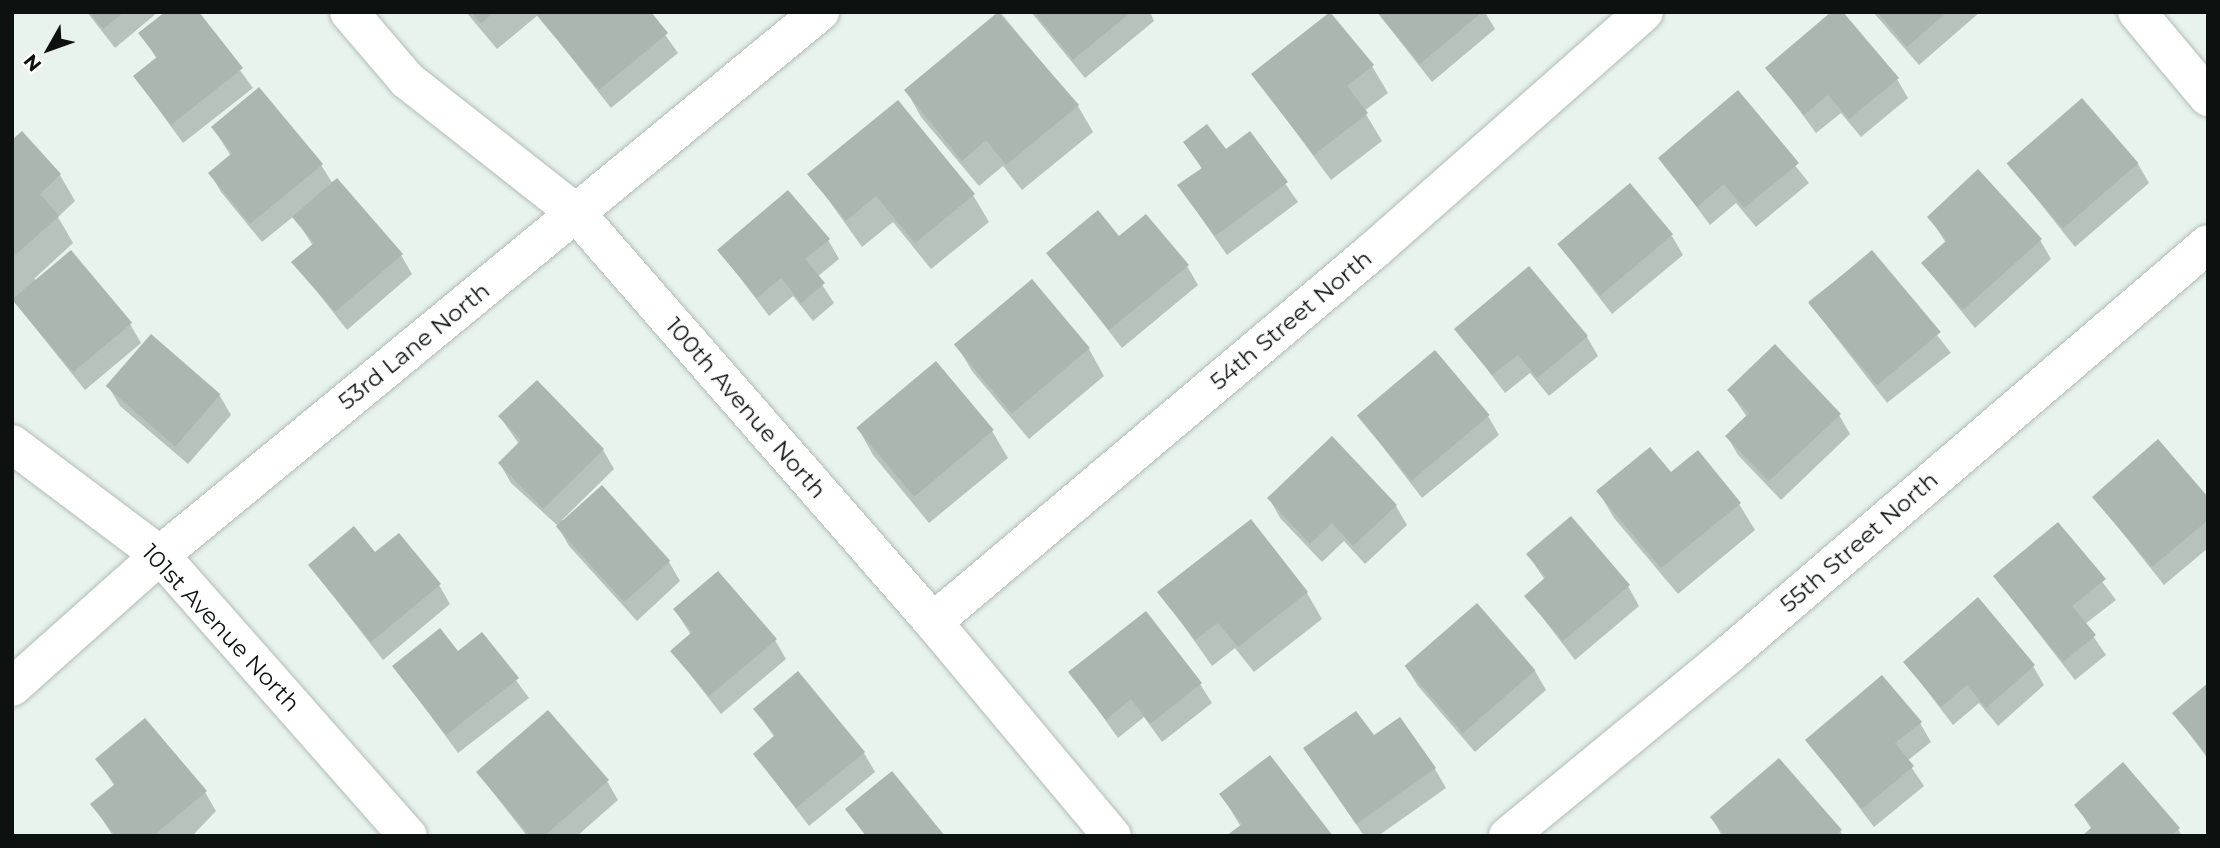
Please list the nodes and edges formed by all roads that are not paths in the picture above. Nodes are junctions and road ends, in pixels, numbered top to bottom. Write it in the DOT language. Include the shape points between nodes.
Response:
graph roads {
  1 [pos="349,12"];
  2 [pos="820,12"];
  3 [pos="1644,12"];
  4 [pos="2137,12"];
  5 [pos="2208,97"];
  6 [pos="576,213"];
  7 [pos="2208,244"];
  8 [pos="12,444"];
  9 [pos="160,555"];
  10 [pos="933,622"];
  11 [pos="12,687"];
  12 [pos="408,836"];
  13 [pos="1112,836"];
  14 [pos="1508,836"];
  1 -- 6 [label="street, 100th Avenue North" via="407,80"];
  2 -- 6 [label="street, 53rd Lane North"];
  3 -- 10 [label="street, 54th Street North" via="1373,251"];
  4 -- 5 [label="street"];
  6 -- 9 [label="street, 53rd Lane North"];
  6 -- 10 [label="street, 100th Avenue North"];
  7 -- 14 [label="street, 55th Street North" via="1727,656"];
  8 -- 9 [label="street, 101st Avenue North"];
  9 -- 11 [label="street, 53rd Lane North"];
  9 -- 12 [label="street, 101st Avenue North"];
  10 -- 13 [label="street, 100th Avenue North"];
}
